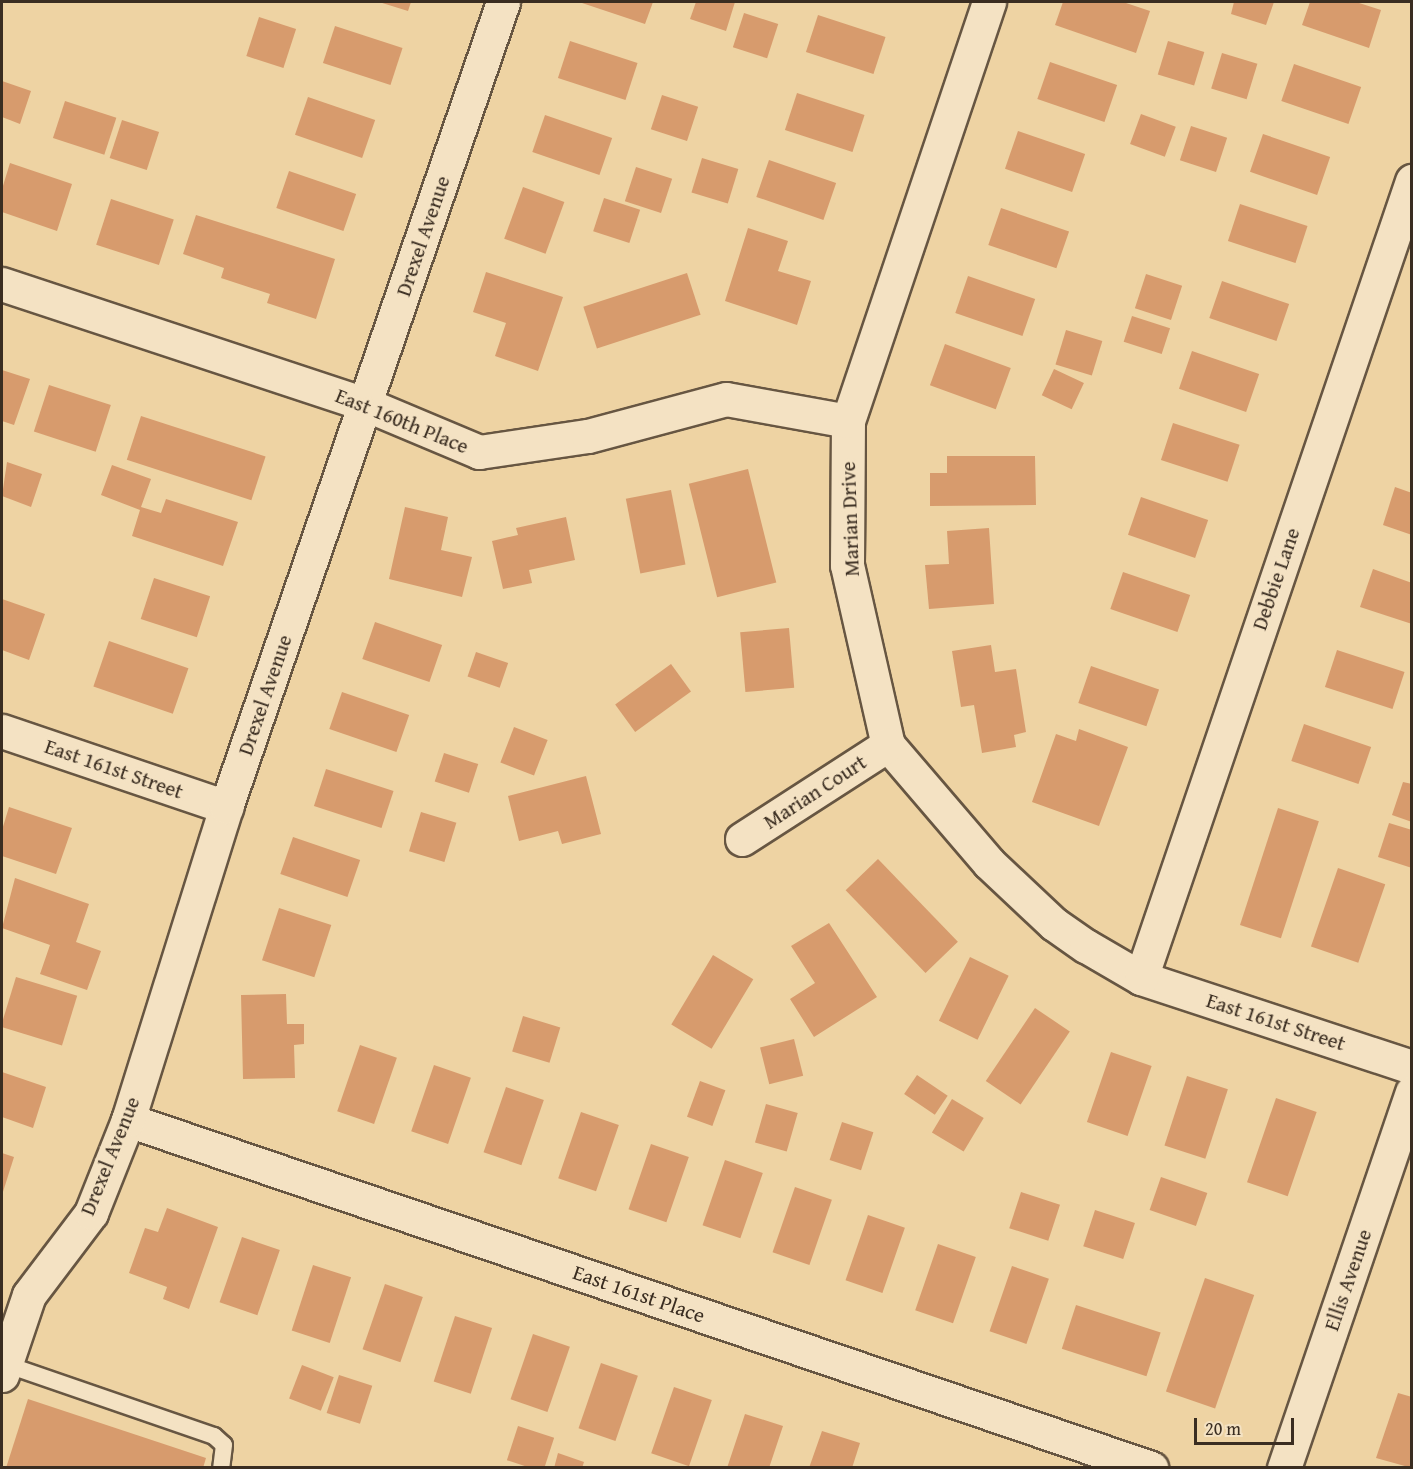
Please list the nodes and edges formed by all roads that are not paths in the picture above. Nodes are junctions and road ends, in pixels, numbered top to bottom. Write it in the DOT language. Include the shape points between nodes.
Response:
graph roads {
  1 [pos="502,2"];
  2 [pos="989,2"];
  3 [pos="1412,181"];
  4 [pos="2,284"];
  5 [pos="365,404"];
  6 [pos="848,421"];
  7 [pos="2,731"];
  8 [pos="888,745"];
  9 [pos="226,807"];
  10 [pos="742,839"];
  11 [pos="1141,978"];
  12 [pos="1412,1066"];
  13 [pos="1412,1092"];
  14 [pos="128,1120"];
  15 [pos="3,1370"];
  16 [pos="221,1467"];
  17 [pos="1151,1467"];
  18 [pos="1284,1467"];
  1 -- 5 [label="street, Drexel Avenue"];
  2 -- 6 [label="street, Marian Drive"];
  3 -- 11 [label="street, Debbie Lane"];
  4 -- 5 [label="street, East 160th Place"];
  5 -- 6 [label="street, East 160th Place" via="479,452 588,436 726,399"];
  5 -- 9 [label="street, Drexel Avenue"];
  6 -- 8 [label="street, Marian Drive" via="847,565"];
  7 -- 9 [label="street, East 161st Street"];
  8 -- 10 [label="street, Marian Court"];
  8 -- 11 [label="street, Marian Drive" via="989,863 1028,901 1086,946"];
  9 -- 14 [label="street, Drexel Avenue"];
  11 -- 12 [label="street, East 161st Street"];
  13 -- 18 [label="street, Ellis Avenue"];
  14 -- 15 [label="street, Drexel Avenue" via="91,1213 29,1295"];
  14 -- 17 [label="street, East 161st Place"];
  15 -- 16 [label="lane" via="214,1436 224,1445"];
}
